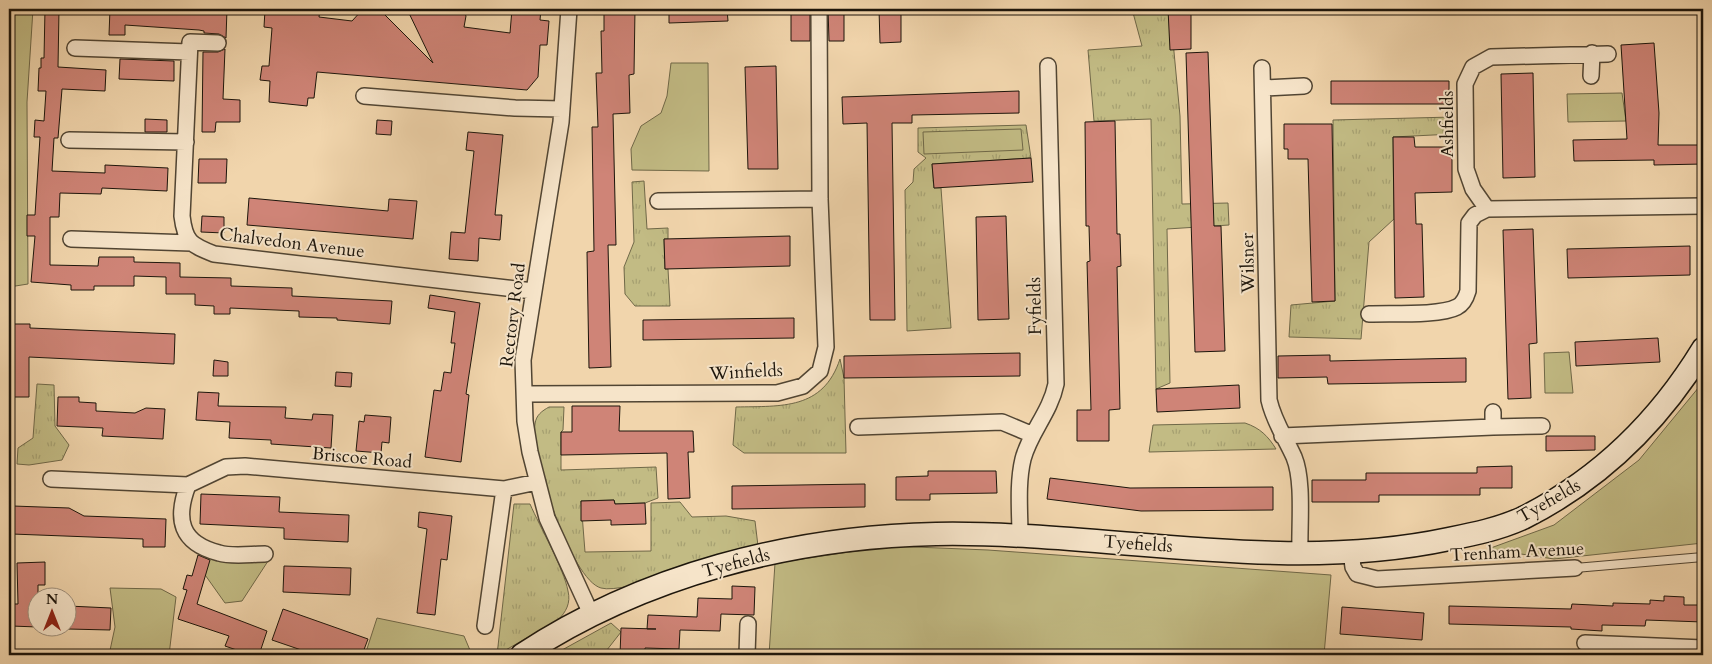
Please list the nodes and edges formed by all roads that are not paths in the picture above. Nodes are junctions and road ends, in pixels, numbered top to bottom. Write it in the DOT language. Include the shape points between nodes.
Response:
graph roads {
  1 [pos="570,9"];
  2 [pos="818,9"];
  3 [pos="218,42"];
  4 [pos="190,47"];
  5 [pos="74,48"];
  6 [pos="1592,54"];
  7 [pos="1608,54"];
  8 [pos="1048,66"];
  9 [pos="1262,68"];
  10 [pos="1591,76"];
  11 [pos="1304,86"];
  12 [pos="1263,88"];
  13 [pos="364,96"];
  14 [pos="562,108"];
  15 [pos="69,140"];
  16 [pos="186,142"];
  17 [pos="820,199"];
  18 [pos="658,201"];
  19 [pos="1703,206"];
  20 [pos="1487,209"];
  21 [pos="71,239"];
  22 [pos="191,243"];
  23 [pos="533,292"];
  24 [pos="1370,314"];
  25 [pos="1703,349"];
  26 [pos="525,394"];
  27 [pos="1542,426"];
  28 [pos="858,427"];
  29 [pos="1033,435"];
  30 [pos="1282,436"];
  31 [pos="51,479"];
  32 [pos="536,482"];
  33 [pos="188,485"];
  34 [pos="504,489"];
  35 [pos="1020,537"];
  36 [pos="1351,552"];
  37 [pos="1300,553"];
  38 [pos="265,554"];
  39 [pos="1703,557"];
  40 [pos="1575,568"];
  41 [pos="592,616"];
  42 [pos="748,624"];
  43 [pos="485,626"];
  44 [pos="1585,643"];
  45 [pos="1703,648"];
  46 [pos="1651,651"];
  47 [pos="522,655"];
  48 [pos="747,655"];
  1 -- 14 [label="street, Rectory Road"];
  2 -- 17 [label="street, Winfields"];
  3 -- 4 [label="street"];
  4 -- 5 [label="street"];
  4 -- 16 [label="street"];
  6 -- 7 [label="street, Ashfields"];
  6 -- 10 [label="street"];
  6 -- 20 [label="street, Ashfields" via="1491,57 1473,67 1468,74 1465,84 1466,169 1473,189"];
  8 -- 29 [label="street, Fyfields" via="1056,384 1052,401"];
  9 -- 12 [label="street, Wilsner"];
  11 -- 12 [label="street"];
  12 -- 30 [label="street, Wilsner" via="1269,400"];
  13 -- 14 [label="street" via="515,108"];
  14 -- 23 [label="street, Rectory Road"];
  15 -- 16 [label="street"];
  16 -- 22 [label="street" via="182,216 186,237"];
  17 -- 18 [label="street"];
  17 -- 26 [label="street, Winfields" via="826,347 820,371 803,386 777,393"];
  19 -- 20 [label="street"];
  20 -- 24 [label="street" via="1475,215 1469,223 1468,291 1465,300 1444,311"];
  21 -- 22 [label="street"];
  22 -- 23 [label="street, Chalvedon Avenue" via="214,254"];
  23 -- 26 [label="street, Rectory Road" via="523,360"];
  25 -- 36 [label="street, Tyefields" via="1668,402 1635,439 1592,476 1546,505 1486,531 1416,546"];
  26 -- 32 [label="street, Rectory Road" via="525,421"];
  27 -- 30 [label="street" via="1493,420"];
  28 -- 29 [label="street" via="1002,422"];
  29 -- 35 [label="street, Fyfields" via="1020,479"];
  30 -- 37 [label="street, Wilsner" via="1294,458 1297,475"];
  31 -- 33 [label="street, Briscoe Road"];
  32 -- 34 [label="street, Briscoe Road"];
  32 -- 41 [label="street, Rectory Road" via="552,531"];
  33 -- 34 [label="street, Briscoe Road" via="226,467 245,466"];
  33 -- 38 [label="street" via="180,506 182,526 193,542 219,553"];
  34 -- 43 [label="street"];
  35 -- 37 [label="street, Tyefields"];
  35 -- 41 [label="street, Tyefields" via="938,534 872,537 788,550 692,574 645,591"];
  36 -- 37 [label="street, Tyefields"];
  36 -- 40 [label="street, Trenham Avenue" via="1357,574 1377,579"];
  39 -- 40 [label="lane, Trenham Avenue"];
  41 -- 47 [label="street, Tyefields"];
  42 -- 48 [label="street"];
  44 -- 46 [label="street"];
  45 -- 46 [label="street"];
}
